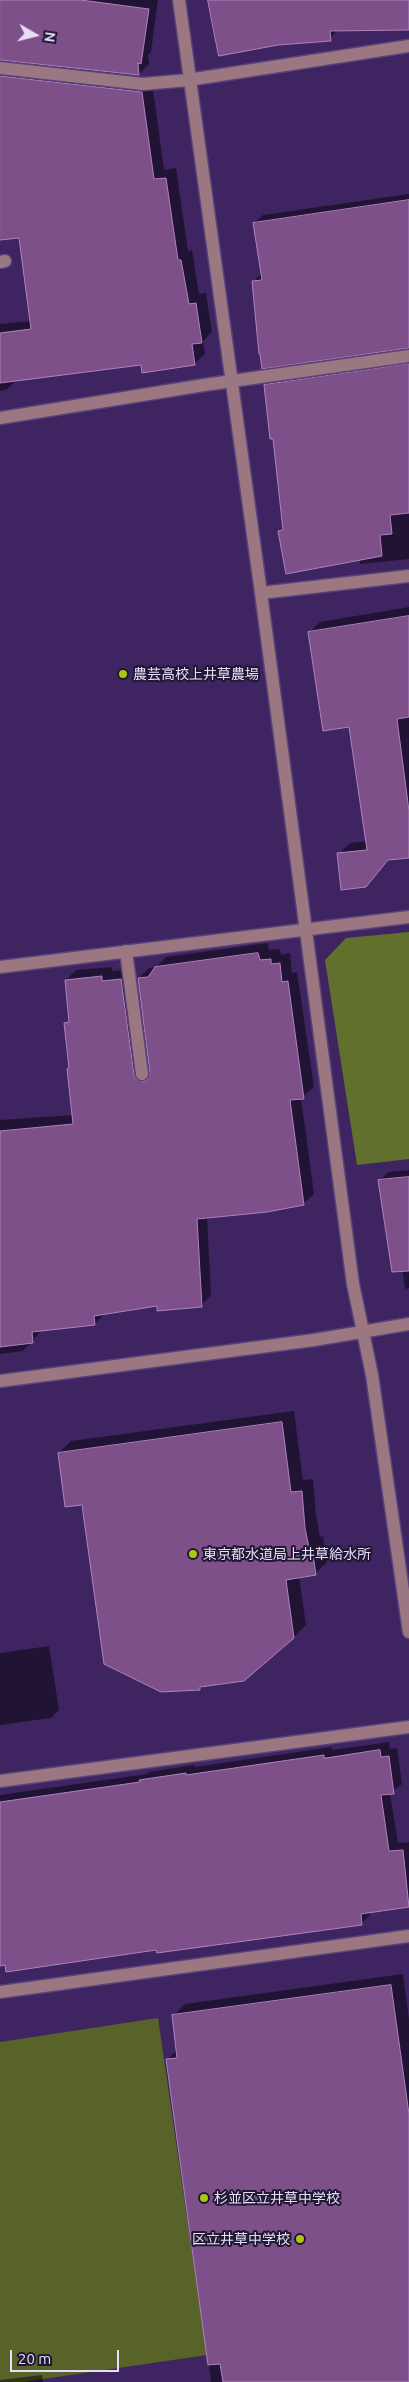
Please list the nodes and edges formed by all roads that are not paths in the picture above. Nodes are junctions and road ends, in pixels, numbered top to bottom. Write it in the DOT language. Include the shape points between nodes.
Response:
graph roads {
  1 [pos="178,0"];
  2 [pos="409,46"];
  3 [pos="0,68"];
  4 [pos="188,80"];
  5 [pos="409,356"];
  6 [pos="232,381"];
  7 [pos="0,418"];
  8 [pos="409,576"];
  9 [pos="261,593"];
  10 [pos="409,917"];
  11 [pos="306,928"];
  12 [pos="126,951"];
  13 [pos="0,967"];
  14 [pos="142,1074"];
  15 [pos="409,1324"];
  16 [pos="363,1332"];
  17 [pos="0,1381"];
  18 [pos="409,1632"];
  19 [pos="409,1727"];
  20 [pos="0,1781"];
  21 [pos="409,1936"];
  22 [pos="0,1992"];
  1 -- 4 [label="street"];
  2 -- 4 [label="street"];
  3 -- 4 [label="street" via="143,84"];
  4 -- 6 [label="street"];
  5 -- 6 [label="street"];
  6 -- 7 [label="street"];
  6 -- 9 [label="street"];
  8 -- 9 [label="street"];
  9 -- 11 [label="street"];
  10 -- 11 [label="street"];
  11 -- 12 [label="street"];
  11 -- 16 [label="street" via="353,1284"];
  12 -- 13 [label="street"];
  12 -- 14 [label="street"];
  15 -- 16 [label="street"];
  16 -- 17 [label="street"];
  16 -- 18 [label="street" via="372,1374"];
  19 -- 20 [label="street"];
  21 -- 22 [label="street"];
}
